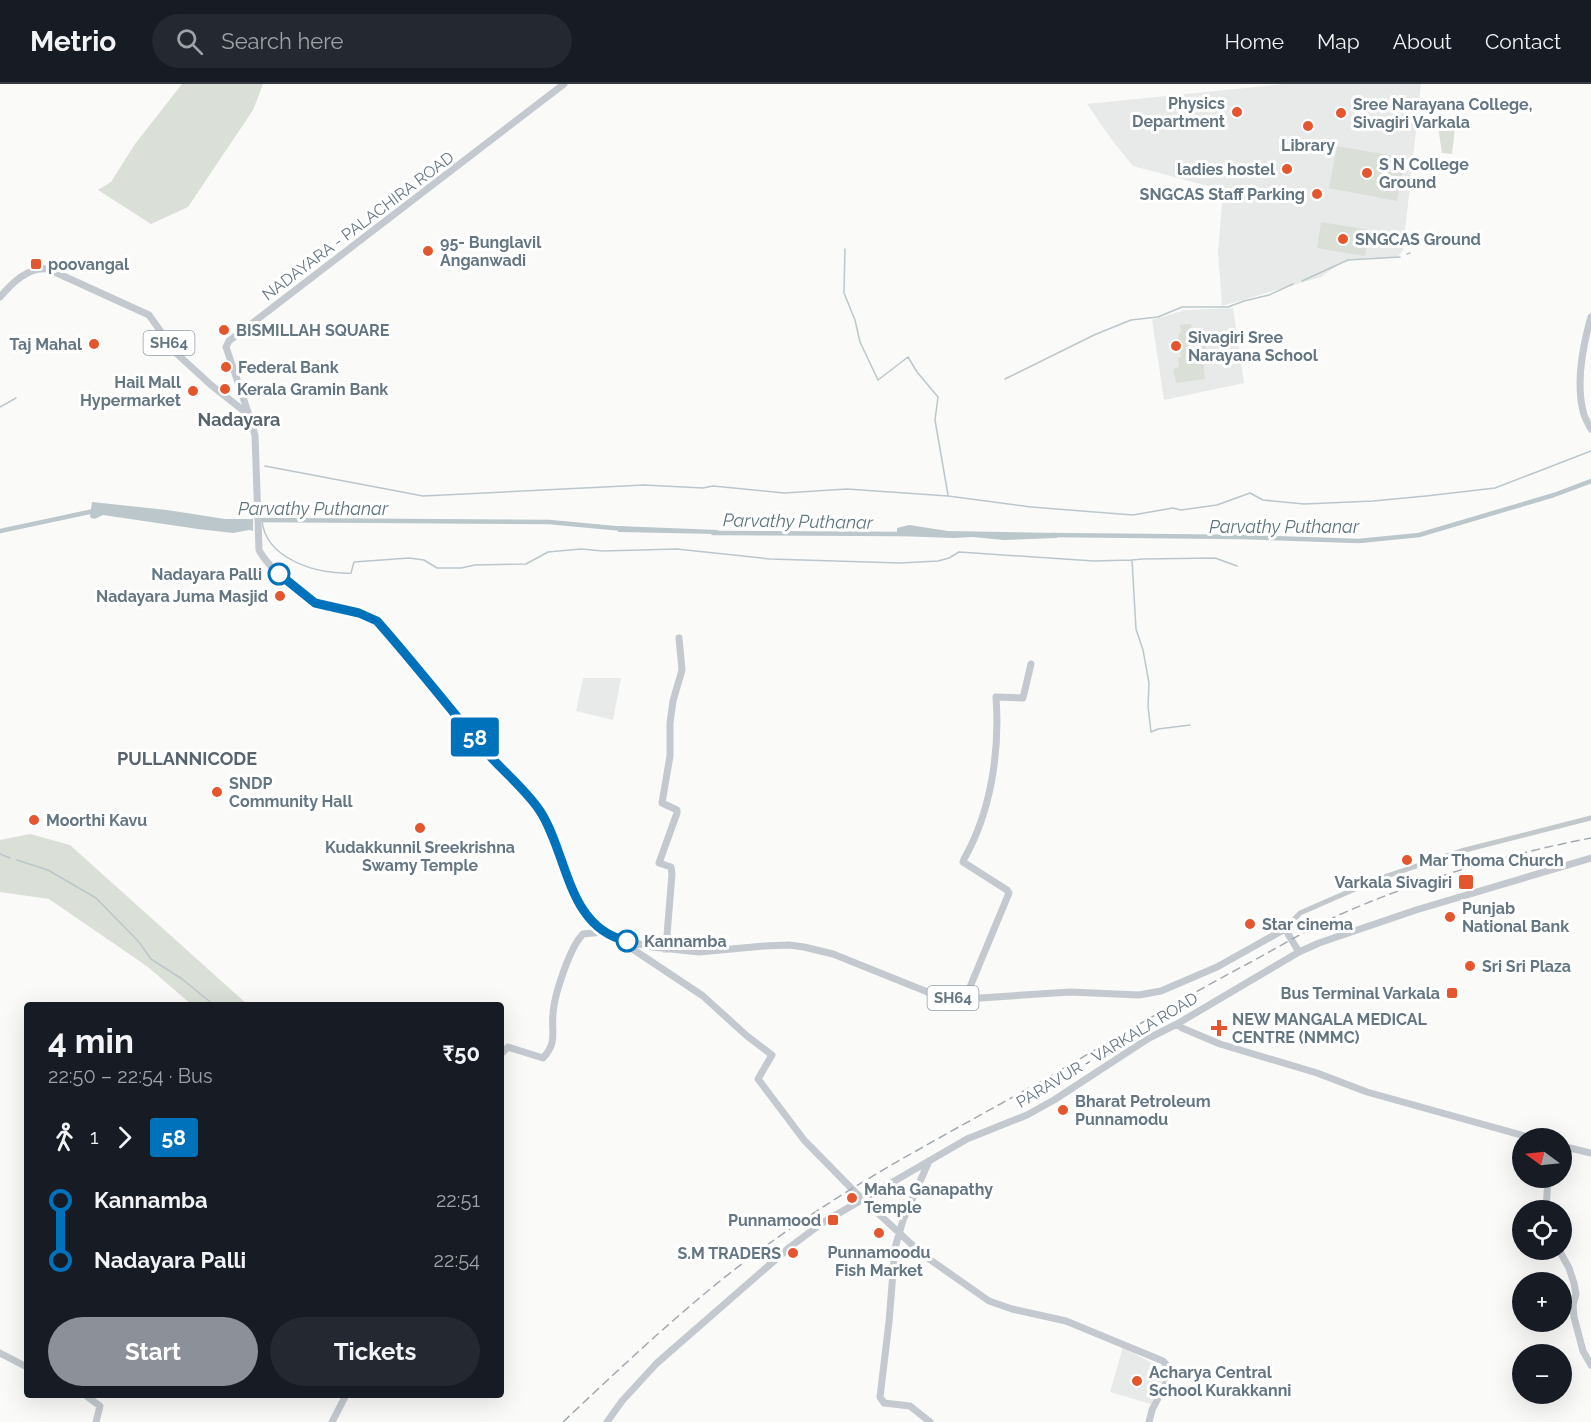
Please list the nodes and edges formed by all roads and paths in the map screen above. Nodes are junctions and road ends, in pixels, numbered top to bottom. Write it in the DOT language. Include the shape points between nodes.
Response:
graph roads {
  1 [pos="564,84"];
  2 [pos="0,297"];
  3 [pos="1591,317"];
  4 [pos="244,399"];
  5 [pos="236,405"];
  6 [pos="249,415"];
  7 [pos="1591,429"];
  8 [pos="679,638"];
  9 [pos="1031,664"];
  10 [pos="1591,818"];
  11 [pos="1591,858"];
  12 [pos="1285,928"];
  13 [pos="603,932"];
  14 [pos="617,939"];
  15 [pos="664,948"];
  16 [pos="1299,952"];
  17 [pos="965,999"];
  18 [pos="1177,1024"];
  19 [pos="504,1051"];
  20 [pos="1512,1132"];
  21 [pos="1572,1148"];
  22 [pos="1591,1153"];
  23 [pos="930,1160"];
  24 [pos="862,1198"];
  25 [pos="898,1234"];
  26 [pos="1565,1260"];
  27 [pos="0,1353"];
  28 [pos="24,1365"];
  29 [pos="1591,1365"];
  30 [pos="89,1398"];
  31 [pos="344,1398"];
  32 [pos="96,1422"];
  33 [pos="332,1422"];
  34 [pos="607,1422"];
  35 [pos="930,1422"];
  36 [pos="1149,1422"];
  1 -- 4 [label="main road, NADAYARA - PALACHIRA ROAD" via="229,341 226,347"];
  2 -- 5 [label="main road, SH64" via="32,269 40,268 149,315 176,353"];
  3 -- 7 [label="main road" via="1580,387 1583,413"];
  4 -- 5 [label="main road"];
  4 -- 6 [label="main road, NADAYARA - PALACHIRA ROAD"];
  5 -- 6 [label="main road, SH64"];
  6 -- 13 [label="main road, SH64" via="255,435 259,550 268,566 315,603 377,621 540,811 579,903"];
  8 -- 15 [label="main road" via="682,670 670,723 662,803 677,813 659,863 671,867 672,874"];
  9 -- 17 [label="main road" via="1023,698 996,696 997,739 991,778 976,837 963,862 1009,893"];
  10 -- 12 [label="street" via="1461,851 1378,879 1300,913"];
  11 -- 16 [label="main road, PARAVUR - VARKALA ROAD" via="1416,910"];
  12 -- 16 [label="main road"];
  12 -- 17 [label="main road, SH64" via="1217,967 1161,991 1139,995 1070,992"];
  13 -- 14 [label="main road, SH64"];
  13 -- 19 [label="main road" via="584,934 571,954 553,1013 551,1050 543,1058 508,1047"];
  14 -- 15 [label="main road, SH64"];
  14 -- 24 [label="main road" via="703,996 772,1055 758,1078 804,1140"];
  15 -- 17 [label="main road, SH64" via="699,952 804,947 833,954 935,995"];
  16 -- 18 [label="main road, PARAVUR - VARKALA ROAD"];
  18 -- 20 [label="main road" via="1220,1044 1367,1092"];
  18 -- 23 [label="main road, PARAVUR - VARKALA ROAD" via="1027,1115 986,1130"];
  21 -- 22 [label="main road"];
  23 -- 24 [label="main road, PARAVUR - VARKALA ROAD"];
  23 -- 25 [label="main road"];
  24 -- 25 [label="main road"];
  24 -- 34 [label="main road, PARAVUR - VARKALA ROAD" via="804,1236 664,1357"];
  25 -- 35 [label="main road" via="880,1398 885,1403 910,1406"];
  25 -- 36 [label="main road" via="999,1306 1066,1321 1163,1361 1172,1371"];
  26 -- 29 [label="main road" via="1576,1294 1574,1317"];
  27 -- 28 [label="main road"];
  30 -- 32 [label="main road" via="100,1406"];
  31 -- 33 [label="main road"];
}
